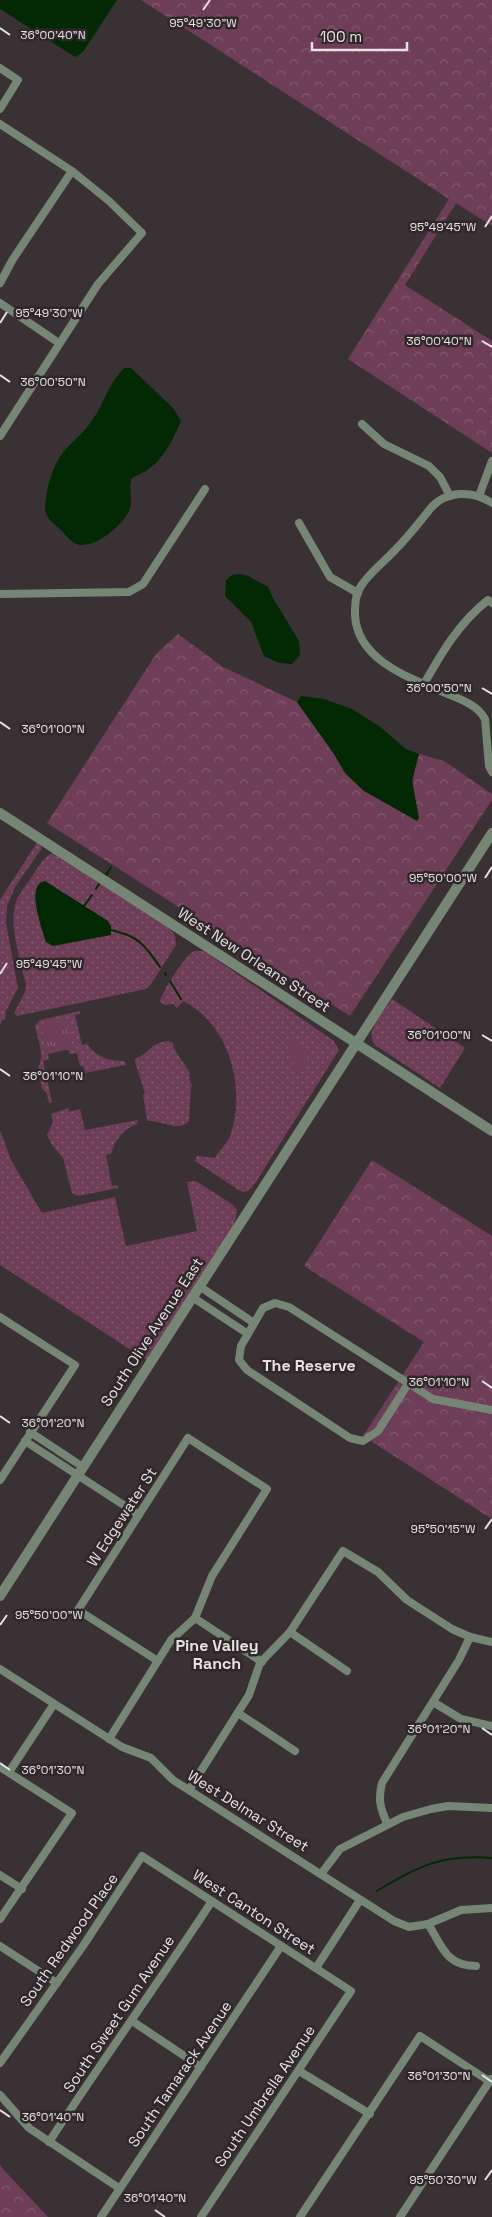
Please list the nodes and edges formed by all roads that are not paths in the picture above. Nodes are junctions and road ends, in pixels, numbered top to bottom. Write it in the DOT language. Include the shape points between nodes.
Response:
graph roads {
  1 [pos="0,68"];
  2 [pos="0,109"];
  3 [pos="0,124"];
  4 [pos="72,171"];
  5 [pos="0,283"];
  6 [pos="0,303"];
  7 [pos="59,342"];
  8 [pos="362,424"];
  9 [pos="0,436"];
  10 [pos="492,461"];
  11 [pos="205,489"];
  12 [pos="450,496"];
  13 [pos="479,496"];
  14 [pos="492,503"];
  15 [pos="298,523"];
  16 [pos="358,592"];
  17 [pos="0,594"];
  18 [pos="492,603"];
  19 [pos="424,684"];
  20 [pos="488,718"];
  21 [pos="490,753"];
  22 [pos="492,772"];
  23 [pos="0,813"];
  24 [pos="492,833"];
  25 [pos="356,1044"];
  26 [pos="492,1132"];
  27 [pos="199,1286"];
  28 [pos="192,1297"];
  29 [pos="0,1317"];
  30 [pos="254,1323"];
  31 [pos="248,1334"];
  32 [pos="408,1384"];
  33 [pos="492,1410"];
  34 [pos="30,1432"];
  35 [pos="25,1441"];
  36 [pos="80,1471"];
  37 [pos="0,1480"];
  38 [pos="139,1515"];
  39 [pos="0,1596"];
  40 [pos="195,1618"];
  41 [pos="290,1632"];
  42 [pos="470,1637"];
  43 [pos="492,1642"];
  44 [pos="158,1661"];
  45 [pos="262,1662"];
  46 [pos="0,1669"];
  47 [pos="347,1671"];
  48 [pos="433,1702"];
  49 [pos="54,1704"];
  50 [pos="238,1713"];
  51 [pos="492,1726"];
  52 [pos="109,1739"];
  53 [pos="295,1751"];
  54 [pos="0,1767"];
  55 [pos="9,1772"];
  56 [pos="189,1790"];
  57 [pos="492,1808"];
  58 [pos="387,1823"];
  59 [pos="142,1856"];
  60 [pos="322,1874"];
  61 [pos="0,1875"];
  62 [pos="22,1889"];
  63 [pos="360,1900"];
  64 [pos="212,1901"];
  65 [pos="492,1908"];
  66 [pos="0,1919"];
  67 [pos="428,1924"];
  68 [pos="0,1946"];
  69 [pos="281,1946"];
  70 [pos="476,1966"];
  71 [pos="316,1968"];
  72 [pos="57,1983"];
  73 [pos="351,1990"];
  74 [pos="132,2021"];
  75 [pos="0,2063"];
  76 [pos="201,2067"];
  77 [pos="299,2071"];
  78 [pos="491,2079"];
  79 [pos="0,2095"];
  80 [pos="370,2114"];
  81 [pos="49,2142"];
  82 [pos="119,2188"];
  83 [pos="101,2217"];
  84 [pos="201,2217"];
  85 [pos="300,2217"];
  86 [pos="400,2217"];
  1 -- 2 [label="street" via="18,80"];
  3 -- 4 [label="street"];
  4 -- 5 [label="street"];
  4 -- 7 [label="street" via="142,233 98,284"];
  6 -- 7 [label="street"];
  7 -- 9 [label="street"];
  8 -- 12 [label="street" via="384,444 429,466 440,476"];
  10 -- 13 [label="street"];
  11 -- 17 [label="street" via="143,584 129,592"];
  12 -- 13 [label="street"];
  12 -- 16 [label="street" via="434,505"];
  13 -- 14 [label="street"];
  15 -- 16 [label="street" via="330,576"];
  16 -- 19 [label="street" via="357,632 366,648"];
  18 -- 19 [label="street" via="488,600 460,627"];
  19 -- 20 [label="street" via="464,700"];
  20 -- 21 [label="street"];
  21 -- 22 [label="street"];
  23 -- 25 [label="street, West New Orleans Street"];
  24 -- 25 [label="street"];
  25 -- 26 [label="street, West New Orleans Street"];
  25 -- 27 [label="street, South Olive Avenue East"];
  27 -- 28 [label="street, South Olive Avenue East"];
  27 -- 30 [label="street"];
  28 -- 31 [label="street"];
  28 -- 36 [label="street, South Olive Avenue East"];
  29 -- 34 [label="street" via="75,1365"];
  30 -- 31 [label="street"];
  30 -- 32 [label="street" via="263,1308 275,1303 289,1307"];
  31 -- 32 [label="street" via="241,1346 239,1360 246,1370 350,1438 363,1441 378,1431"];
  32 -- 33 [label="street" via="433,1399"];
  34 -- 35 [label="street"];
  34 -- 36 [label="street"];
  35 -- 36 [label="street"];
  35 -- 37 [label="street"];
  36 -- 38 [label="street"];
  36 -- 39 [label="street, South Olive Avenue East"];
  38 -- 40 [label="street, W Edgewater St" via="188,1438 267,1489 212,1576"];
  38 -- 44 [label="street, W Edgewater St" via="78,1610"];
  40 -- 44 [label="street" via="171,1640"];
  40 -- 45 [label="street"];
  41 -- 42 [label="street" via="344,1551 378,1572 407,1600"];
  41 -- 45 [label="street"];
  41 -- 47 [label="street"];
  42 -- 43 [label="street"];
  42 -- 48 [label="street"];
  44 -- 52 [label="street"];
  45 -- 50 [label="street"];
  46 -- 49 [label="street, West Delmar Street"];
  48 -- 51 [label="street" via="461,1719"];
  48 -- 58 [label="street" via="382,1783 379,1805"];
  49 -- 52 [label="street, West Delmar Street"];
  49 -- 55 [label="street"];
  50 -- 53 [label="street"];
  50 -- 56 [label="street"];
  52 -- 56 [label="street, West Delmar Street" via="151,1758 173,1780"];
  54 -- 55 [label="street"];
  55 -- 62 [label="street" via="72,1813"];
  56 -- 60 [label="street, West Delmar Street"];
  57 -- 58 [label="street" via="441,1807"];
  58 -- 60 [label="street" via="340,1848"];
  59 -- 64 [label="street, West Canton Street"];
  59 -- 72 [label="street, South Redwood Place"];
  60 -- 63 [label="street, West Delmar Street"];
  61 -- 62 [label="street"];
  62 -- 66 [label="street"];
  63 -- 67 [label="street, West Delmar Street" via="404,1926"];
  63 -- 71 [label="street"];
  64 -- 69 [label="street, West Canton Street"];
  64 -- 74 [label="street, South Sweet Gum Avenue"];
  65 -- 67 [label="street, West Delmar Street" via="461,1910"];
  67 -- 70 [label="street" via="449,1957 459,1963"];
  68 -- 72 [label="street"];
  69 -- 71 [label="street, West Canton Street"];
  69 -- 76 [label="street, South Tamarack Avenue"];
  71 -- 73 [label="street, West Canton Street"];
  72 -- 75 [label="street, South Redwood Place"];
  73 -- 77 [label="street, South Umbrella Avenue"];
  74 -- 76 [label="street"];
  74 -- 81 [label="street, South Sweet Gum Avenue"];
  76 -- 82 [label="street, South Tamarack Avenue"];
  77 -- 80 [label="street"];
  77 -- 84 [label="street, South Umbrella Avenue"];
  78 -- 80 [label="street" via="420,2036"];
  78 -- 86 [label="street"];
  79 -- 81 [label="street" via="24,2124"];
  80 -- 85 [label="street"];
  81 -- 82 [label="street"];
  82 -- 83 [label="street, South Tamarack Avenue"];
}
